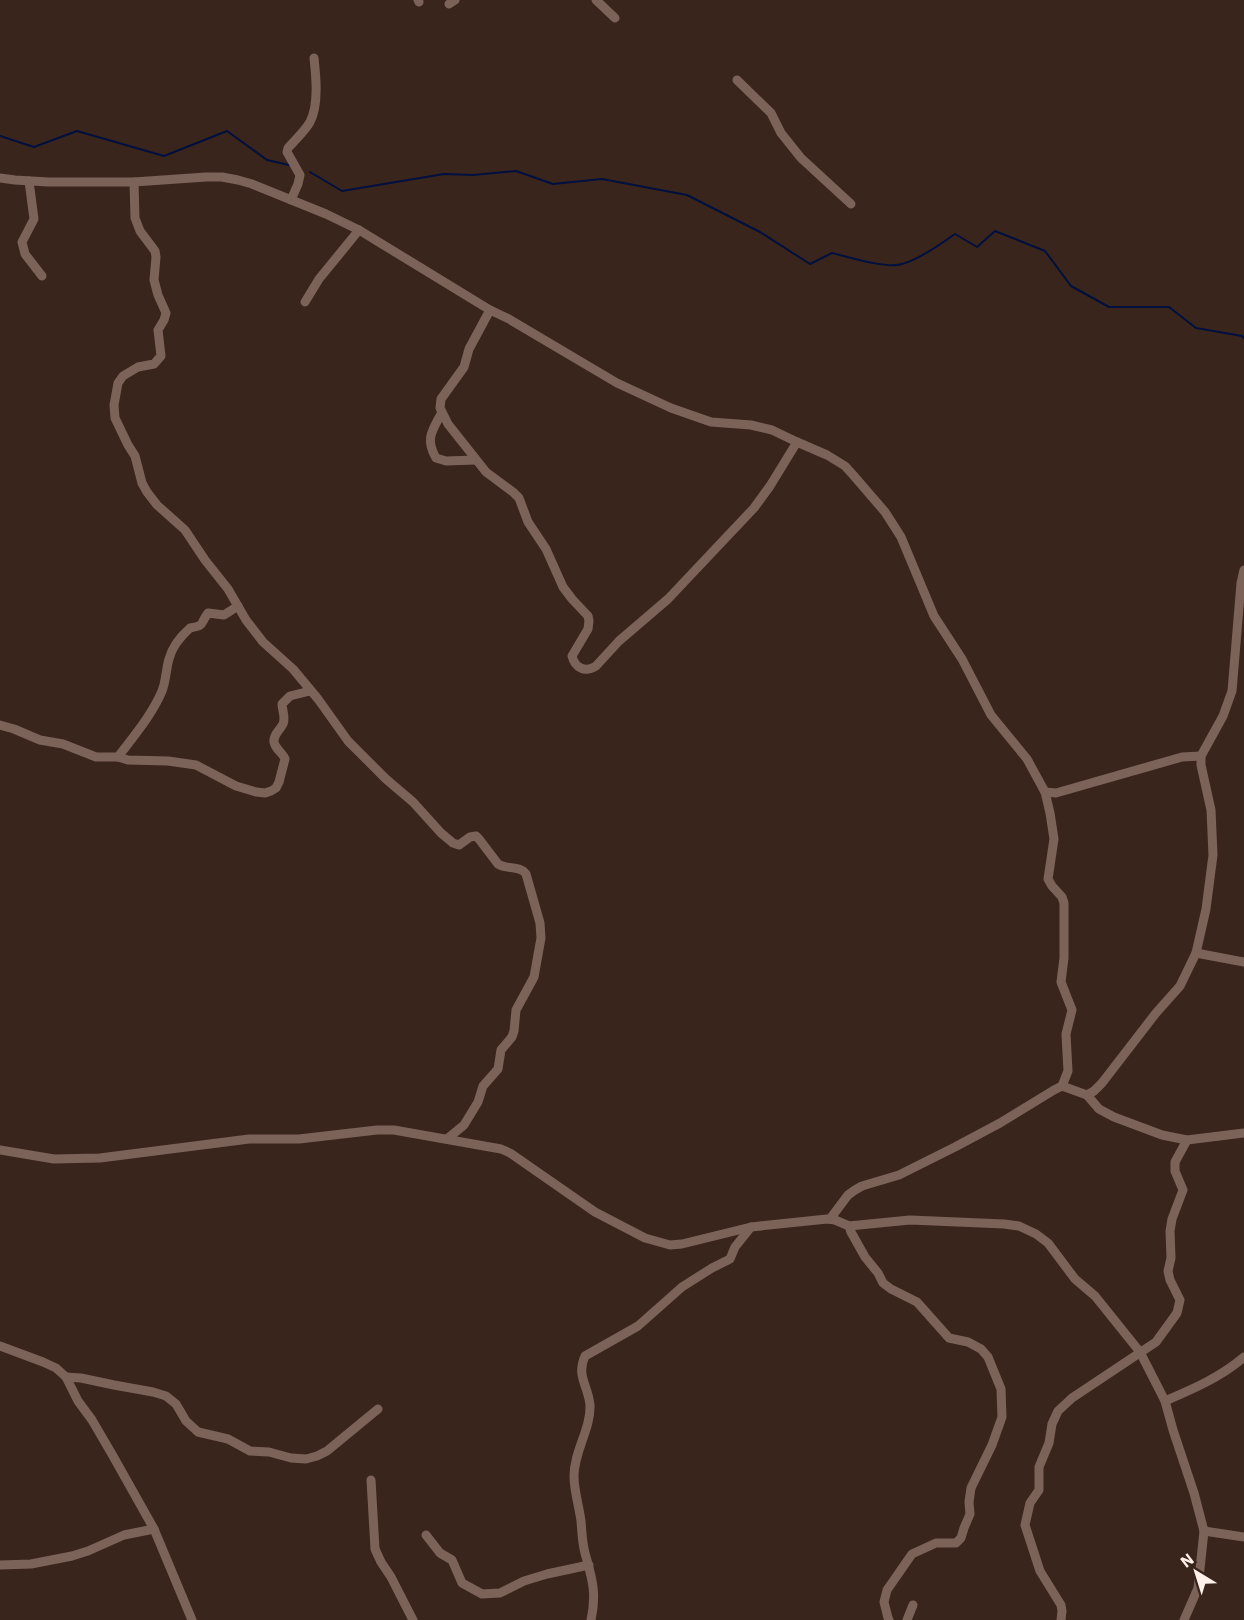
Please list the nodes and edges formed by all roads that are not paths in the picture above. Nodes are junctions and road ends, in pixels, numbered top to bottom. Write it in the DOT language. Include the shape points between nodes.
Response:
graph roads {
  1 [pos="596,0"];
  2 [pos="615,18"];
  3 [pos="314,58"];
  4 [pos="736,80"];
  5 [pos="0,178"];
  6 [pos="29,181"];
  7 [pos="134,182"];
  8 [pos="291,200"];
  9 [pos="851,204"];
  10 [pos="359,230"];
  11 [pos="42,276"];
  12 [pos="305,302"];
  13 [pos="490,310"];
  14 [pos="441,414"];
  15 [pos="796,442"];
  16 [pos="476,460"];
  17 [pos="1244,570"];
  18 [pos="238,606"];
  19 [pos="310,691"];
  20 [pos="0,725"];
  21 [pos="1201,756"];
  22 [pos="118,758"];
  23 [pos="1045,792"];
  24 [pos="1196,953"];
  25 [pos="1244,962"];
  26 [pos="1062,1086"];
  27 [pos="1087,1095"];
  28 [pos="1244,1133"];
  29 [pos="447,1139"];
  30 [pos="1187,1140"];
  31 [pos="0,1150"];
  32 [pos="830,1219"];
  33 [pos="849,1226"];
  34 [pos="751,1227"];
  35 [pos="0,1346"];
  36 [pos="1140,1352"];
  37 [pos="1244,1357"];
  38 [pos="66,1377"];
  39 [pos="1165,1401"];
  40 [pos="378,1409"];
  41 [pos="371,1480"];
  42 [pos="154,1529"];
  43 [pos="1204,1531"];
  44 [pos="426,1535"];
  45 [pos="1244,1537"];
  46 [pos="0,1565"];
  47 [pos="588,1565"];
  48 [pos="913,1605"];
  49 [pos="192,1620"];
  50 [pos="413,1620"];
  51 [pos="591,1620"];
  52 [pos="889,1620"];
  53 [pos="907,1620"];
  54 [pos="1061,1620"];
  55 [pos="1184,1620"];
  1 -- 2 [label="street"];
  3 -- 8 [label="street" via="316,89 312,116 287,152 300,175"];
  4 -- 9 [label="street" via="771,113 801,158"];
  5 -- 6 [label="street"];
  6 -- 7 [label="street"];
  6 -- 11 [label="street" via="34,219 22,242 25,254"];
  7 -- 8 [label="street" via="222,177"];
  7 -- 18 [label="street" via="135,218 155,251 154,280 166,316 158,330 161,356 154,364 123,375 115,395 115,418 152,499 185,530"];
  8 -- 10 [label="street"];
  10 -- 12 [label="street"];
  10 -- 13 [label="street"];
  13 -- 14 [label="street" via="464,367 439,403"];
  13 -- 15 [label="street" via="617,383 671,408 711,422 772,430"];
  14 -- 16 [label="street"];
  14 -- 16 [label="street" via="430,437 436,458"];
  15 -- 16 [label="street" via="770,486 743,520 668,599 596,666 585,670 578,668 573,656 588,629 588,616 563,587 519,498"];
  15 -- 23 [label="street" via="845,466 885,512 901,537 934,616 991,715 1027,759"];
  17 -- 21 [label="street" via="1232,691"];
  18 -- 19 [label="street" via="263,642"];
  18 -- 22 [label="street" via="224,615 208,613 202,624 190,628 179,640 169,657 157,700"];
  19 -- 22 [label="street" via="290,696 282,704 284,722 274,742 285,759 279,782 271,791 247,790 196,765"];
  19 -- 29 [label="street" via="348,741 449,840 459,845 476,836 502,866 521,869 526,874 540,923 534,977 516,1010 514,1031 501,1050 498,1069 483,1086 465,1125"];
  20 -- 22 [label="street" via="96,757"];
  21 -- 23 [label="street" via="1182,757 1056,793"];
  21 -- 24 [label="street" via="1211,810 1213,855"];
  23 -- 26 [label="street" via="1054,839 1048,879 1064,903 1061,986 1072,1007 1066,1034 1068,1071"];
  24 -- 25 [label="street"];
  24 -- 27 [label="street" via="1180,986 1102,1083"];
  26 -- 27 [label="street"];
  26 -- 32 [label="street" via="955,1148 899,1175 855,1190"];
  27 -- 30 [label="street" via="1099,1109 1114,1117"];
  28 -- 30 [label="street"];
  29 -- 31 [label="street" via="382,1129 299,1139 249,1139 100,1158 54,1159"];
  29 -- 34 [label="street" via="510,1153 595,1212 660,1243 682,1244"];
  30 -- 36 [label="street" via="1175,1162 1174,1171 1183,1190 1172,1220 1168,1271 1180,1300 1179,1307 1159,1339"];
  32 -- 33 [label="street"];
  32 -- 34 [label="street"];
  33 -- 36 [label="street" via="910,1220 1018,1226 1048,1243"];
  33 -- 52 [label="street" via="883,1283 917,1302 949,1338 975,1345 985,1353 1001,1389 1002,1417 971,1488 970,1514 961,1538 956,1543 936,1543 912,1554 887,1590 884,1602"];
  34 -- 47 [label="street" via="730,1259 682,1287 638,1326 585,1356 581,1372 590,1406 574,1477"];
  35 -- 38 [label="street" via="52,1366"];
  36 -- 39 [label="street"];
  36 -- 54 [label="street" via="1058,1411 1040,1467 1039,1490 1030,1503 1025,1525 1040,1571 1061,1605"];
  37 -- 39 [label="street" via="1215,1378"];
  38 -- 40 [label="street" via="166,1396 198,1432 228,1439 250,1451 291,1458 306,1459 327,1451"];
  38 -- 42 [label="street"];
  39 -- 43 [label="street"];
  41 -- 50 [label="street" via="375,1549"];
  42 -- 46 [label="street" via="124,1535 72,1556"];
  42 -- 49 [label="street"];
  43 -- 45 [label="street"];
  43 -- 55 [label="street" via="1198,1588"];
  44 -- 47 [label="street" via="440,1553 452,1560 462,1583 482,1594 500,1593 524,1581"];
  47 -- 51 [label="street" via="594,1590"];
  48 -- 53 [label="street"];
}
